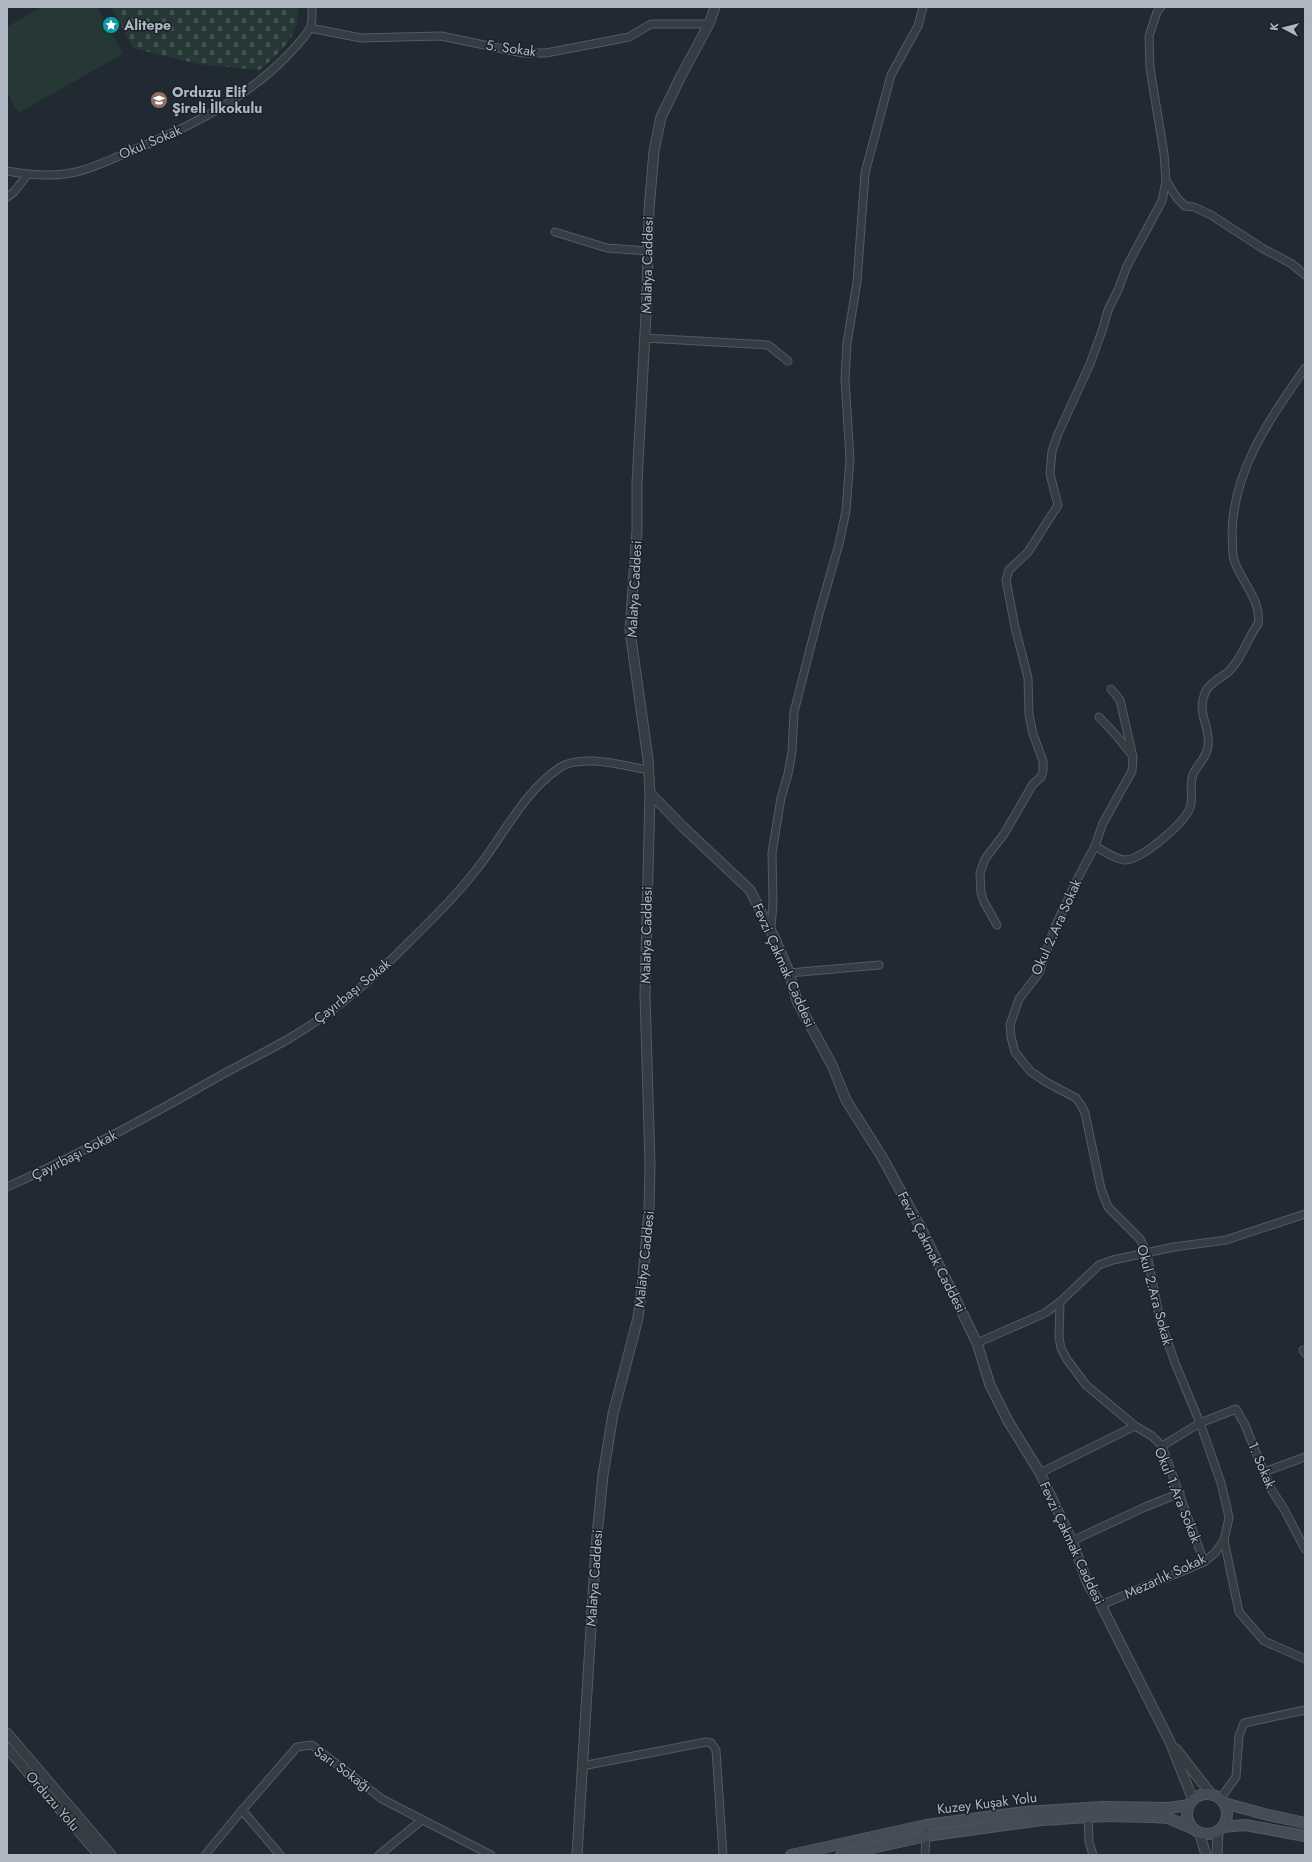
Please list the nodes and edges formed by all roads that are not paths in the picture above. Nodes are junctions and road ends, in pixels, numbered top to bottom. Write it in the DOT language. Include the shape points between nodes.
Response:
graph roads {
  1 [pos="312,7"];
  2 [pos="715,7"];
  3 [pos="923,7"];
  4 [pos="1161,7"];
  5 [pos="709,24"];
  6 [pos="310,28"];
  7 [pos="7,171"];
  8 [pos="28,174"];
  9 [pos="1166,181"];
  10 [pos="7,197"];
  11 [pos="555,232"];
  12 [pos="647,251"];
  13 [pos="1305,275"];
  14 [pos="645,338"];
  15 [pos="788,361"];
  16 [pos="1305,368"];
  17 [pos="1111,689"];
  18 [pos="1099,718"];
  19 [pos="1133,757"];
  20 [pos="649,770"];
  21 [pos="650,793"];
  22 [pos="1094,846"];
  23 [pos="997,924"];
  24 [pos="771,928"];
  25 [pos="879,965"];
  26 [pos="789,974"];
  27 [pos="7,1187"];
  28 [pos="1305,1214"];
  29 [pos="1147,1254"];
  30 [pos="1060,1302"];
  31 [pos="977,1343"];
  32 [pos="1200,1423"];
  33 [pos="1135,1426"];
  34 [pos="1162,1446"];
  35 [pos="1305,1457"];
  36 [pos="1264,1472"];
  37 [pos="1040,1473"];
  38 [pos="1180,1493"];
  39 [pos="1224,1540"];
  40 [pos="1072,1541"];
  41 [pos="1305,1549"];
  42 [pos="1204,1562"];
  43 [pos="1101,1605"];
  44 [pos="1305,1659"];
  45 [pos="1305,1710"];
  46 [pos="7,1733"];
  47 [pos="1170,1742"];
  48 [pos="7,1748"];
  49 [pos="582,1766"];
  50 [pos="1218,1798"];
  51 [pos="1191,1802"];
  52 [pos="242,1810"];
  53 [pos="1088,1817"];
  54 [pos="422,1820"];
  55 [pos="1305,1823"];
  56 [pos="926,1825"];
  57 [pos="1220,1829"];
  58 [pos="1196,1830"];
  59 [pos="926,1836"];
  60 [pos="1305,1836"];
  61 [pos="99,1855"];
  62 [pos="111,1855"];
  63 [pos="205,1855"];
  64 [pos="280,1855"];
  65 [pos="379,1855"];
  66 [pos="490,1855"];
  67 [pos="577,1855"];
  68 [pos="723,1855"];
  69 [pos="791,1855"];
  70 [pos="841,1855"];
  71 [pos="925,1855"];
  72 [pos="1093,1855"];
  73 [pos="1206,1855"];
  74 [pos="1216,1855"];
  1 -- 6 [label="street"];
  2 -- 5 [label="street"];
  3 -- 24 [label="street" via="918,26 891,75 865,173 857,282 846,343 845,379 850,458 848,496 839,544 818,614 794,712 792,752 772,853"];
  4 -- 9 [label="street" via="1149,36 1150,68"];
  5 -- 6 [label="street, 5. Sokak" via="651,24 629,37 533,54 441,36 361,38"];
  5 -- 12 [label="street, Malatya Caddesi" via="666,106 658,129 651,179"];
  6 -- 8 [label="street, Okul Sokak" via="268,73 211,113 173,134 76,172"];
  7 -- 8 [label="street, Okul Sokak"];
  8 -- 10 [label="street"];
  9 -- 13 [label="street" via="1185,206 1211,215 1292,264"];
  9 -- 23 [label="street" via="1162,201 1127,266 1108,310 1090,364 1052,452 1050,474 1058,505 1028,552 1009,570 1006,580 1028,678 1032,734 1043,761 1043,771 1004,834 985,858 980,873 984,902"];
  11 -- 12 [label="street" via="607,248"];
  12 -- 14 [label="street, Malatya Caddesi"];
  14 -- 15 [label="street" via="768,345"];
  14 -- 20 [label="street, Malatya Caddesi" via="630,631"];
  16 -- 22 [label="street" via="1258,441 1246,464 1240,485 1232,517 1233,558 1256,604 1259,618 1233,667 1205,691 1201,708 1209,738 1208,748 1191,782 1191,806 1186,817 1170,834 1133,858 1120,859"];
  17 -- 19 [label="street" via="1120,700"];
  18 -- 19 [label="street"];
  19 -- 22 [label="street, Okul 2.Ara Sokak" via="1132,771 1103,823"];
  20 -- 21 [label="street, Malatya Caddesi"];
  20 -- 27 [label="street, Çayırbaşı Sokak" via="590,761 573,761 560,767 518,810 475,872 435,916 372,977 333,1008 292,1037 164,1108 83,1152"];
  21 -- 24 [label="street, Fevzi Çakmak Caddesi" via="750,890"];
  21 -- 49 [label="street, Malatya Caddesi" via="645,987 649,1210 638,1318 612,1414 603,1475"];
  22 -- 29 [label="street, Okul 2.Ara Sokak" via="1055,927 1039,973 1016,1005 1010,1025 1011,1037 1015,1052 1030,1071 1076,1098 1081,1105 1085,1113 1101,1190 1108,1207 1140,1238"];
  24 -- 26 [label="street, Fevzi Çakmak Caddesi"];
  25 -- 26 [label="street"];
  26 -- 31 [label="street, Fevzi Çakmak Caddesi" via="797,1000 832,1065 846,1100 903,1194"];
  28 -- 29 [label="street" via="1226,1240 1174,1247"];
  29 -- 30 [label="street" via="1099,1265"];
  29 -- 32 [label="street, Okul 2.Ara Sokak" via="1160,1320"];
  30 -- 31 [label="street" via="1045,1313"];
  30 -- 33 [label="street, Okul 1.Ara Sokak" via="1059,1337 1066,1358 1086,1385"];
  31 -- 37 [label="street, Fevzi Çakmak Caddesi" via="990,1385 1008,1421"];
  32 -- 34 [label="street"];
  32 -- 36 [label="street, 1. Sokak" via="1236,1409"];
  32 -- 39 [label="street, Okul 2.Ara Sokak" via="1226,1504 1228,1518"];
  33 -- 34 [label="street, Okul 1.Ara Sokak" via="1152,1436"];
  33 -- 37 [label="street"];
  34 -- 38 [label="street, Okul 1.Ara Sokak"];
  35 -- 36 [label="street"];
  36 -- 41 [label="street, 1. Sokak"];
  37 -- 40 [label="street, Fevzi Çakmak Caddesi"];
  38 -- 40 [label="street"];
  38 -- 42 [label="street, Okul 1.Ara Sokak"];
  39 -- 42 [label="street, Mezarlık Sokak"];
  39 -- 44 [label="street" via="1239,1612 1264,1641"];
  40 -- 43 [label="street, Fevzi Çakmak Caddesi" via="1088,1584"];
  42 -- 43 [label="street, Mezarlık Sokak"];
  43 -- 47 [label="street, Fevzi Çakmak Caddesi"];
  45 -- 50 [label="street" via="1244,1722 1239,1736 1236,1777"];
  46 -- 62 [label="street"];
  47 -- 50 [label="street"];
  47 -- 51 [label="street"];
  48 -- 61 [label="street, Orduzu Yolu"];
  49 -- 67 [label="street, Malatya Caddesi"];
  49 -- 68 [label="street" via="711,1743 716,1750"];
  50 -- 51 [label="main road" via="1201,1795"];
  50 -- 55 [label="main road" via="1268,1815"];
  50 -- 57 [label="main road" via="1227,1815"];
  51 -- 56 [label="main road, Kuzey Kuşak Yolu" via="1169,1808 1103,1807 1024,1812"];
  51 -- 58 [label="main road" via="1188,1817"];
  52 -- 54 [label="street, Sarı Sokağı" via="297,1748 312,1745 382,1799"];
  52 -- 63 [label="street, Sarı Sokağı"];
  52 -- 64 [label="street"];
  53 -- 58 [label="main road, Kuzey Kuşak Yolu" via="1168,1818"];
  53 -- 59 [label="main road, Kuzey Kuşak Yolu" via="1042,1820"];
  53 -- 72 [label="street" via="1089,1842"];
  54 -- 65 [label="street"];
  54 -- 66 [label="street, Sarı Sokağı"];
  56 -- 59 [label="street"];
  56 -- 69 [label="main road, Kuzey Kuşak Yolu"];
  57 -- 58 [label="main road" via="1205,1834"];
  57 -- 60 [label="main road" via="1245,1825"];
  57 -- 74 [label="street"];
  58 -- 73 [label="street"];
  59 -- 70 [label="main road, Kuzey Kuşak Yolu"];
  59 -- 71 [label="street"];
}
